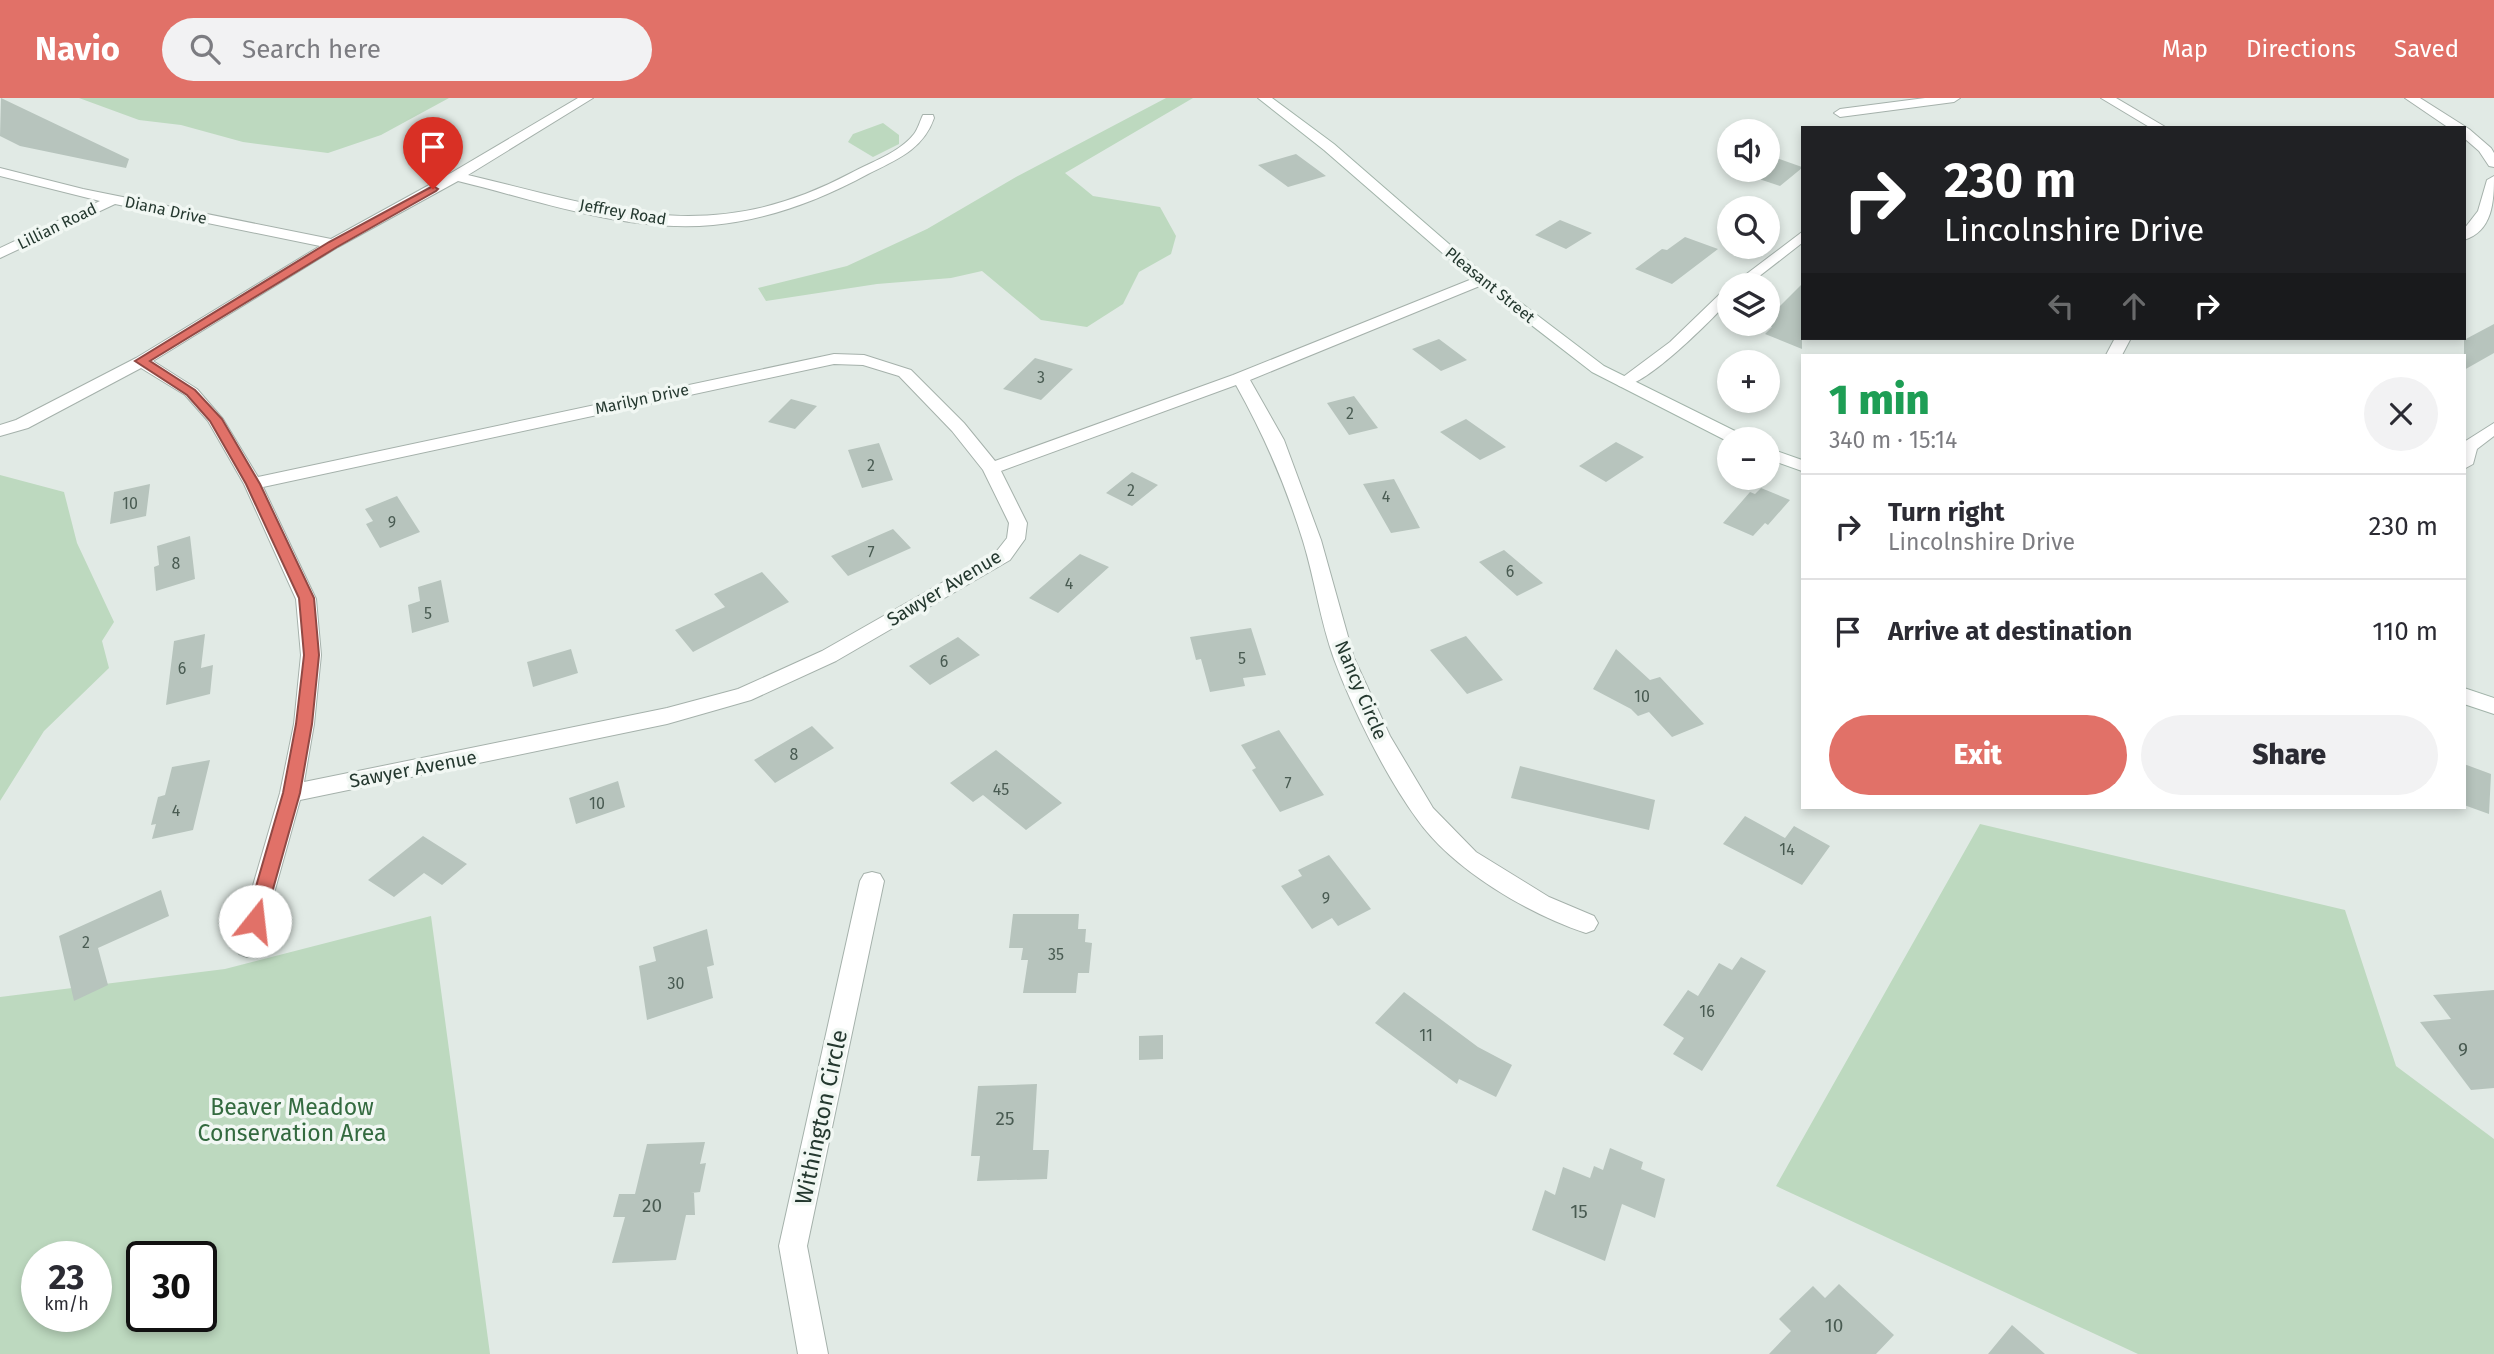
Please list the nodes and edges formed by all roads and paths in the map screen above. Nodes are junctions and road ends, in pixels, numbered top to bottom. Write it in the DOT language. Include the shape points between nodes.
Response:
graph roads {
  1 [pos="587,98"];
  2 [pos="1264,98"];
  3 [pos="1954,98"];
  4 [pos="2107,98"];
  5 [pos="2411,98"];
  6 [pos="1840,113"];
  7 [pos="928,118"];
  8 [pos="2157,126"];
  9 [pos="2455,126"];
  10 [pos="2466,134"];
  11 [pos="2494,163"];
  12 [pos="0,172"];
  13 [pos="456,176"];
  14 [pos="2494,180"];
  15 [pos="114,199"];
  16 [pos="2492,205"];
  17 [pos="2466,235"];
  18 [pos="1801,237"];
  19 [pos="333,244"];
  20 [pos="0,254"];
  21 [pos="1754,273"];
  22 [pos="1482,280"];
  23 [pos="1717,305"];
  24 [pos="142,361"];
  25 [pos="1240,377"];
  26 [pos="1625,383"];
  27 [pos="2494,428"];
  28 [pos="1717,429"];
  29 [pos="0,431"];
  30 [pos="2466,457"];
  31 [pos="1780,458"];
  32 [pos="1801,466"];
  33 [pos="991,468"];
  34 [pos="253,484"];
  35 [pos="2466,697"];
  36 [pos="2494,706"];
  37 [pos="291,793"];
  38 [pos="872,881"];
  39 [pos="1586,923"];
  40 [pos="247,947"];
  41 [pos="813,1354"];
  1 -- 13 [label="street"];
  2 -- 22 [label="street, Pleasant Street" via="1329,147"];
  3 -- 6 [label="street"];
  4 -- 8 [label="street"];
  5 -- 9 [label="street"];
  7 -- 13 [label="street, Jeffrey Road" via="925,131 912,145 833,188 794,204 712,221 632,216"];
  10 -- 11 [label="street"];
  12 -- 15 [label="street, Diana Drive"];
  13 -- 19 [label="street"];
  14 -- 16 [label="street"];
  15 -- 19 [label="street, Diana Drive"];
  15 -- 20 [label="street, Lillian Road"];
  16 -- 17 [label="street"];
  18 -- 21 [label="street"];
  19 -- 24 [label="street"];
  22 -- 25 [label="street"];
  22 -- 26 [label="street, Pleasant Street" via="1561,343"];
  23 -- 26 [label="street" via="1676,345"];
  24 -- 29 [label="street"];
  24 -- 34 [label="street" via="195,396 215,419"];
  25 -- 33 [label="street"];
  25 -- 39 [label="street, Nancy Circle" via="1275,440 1307,528 1344,658 1380,738 1425,814 1468,858 1541,904"];
  26 -- 28 [label="street, Pleasant Street"];
  27 -- 30 [label="street" via="2469,447"];
  31 -- 32 [label="street"];
  33 -- 34 [label="street, Marilyn Drive" via="905,373 864,360 834,359"];
  33 -- 37 [label="street, Sawyer Avenue" via="1017,523 1016,539 1003,556 829,656 744,695 667,716"];
  34 -- 37 [label="street" via="306,598 311,655"];
  35 -- 36 [label="street"];
  37 -- 40 [label="street"];
  38 -- 41 [label="street, Withington Circle" via="793,1246"];
}
